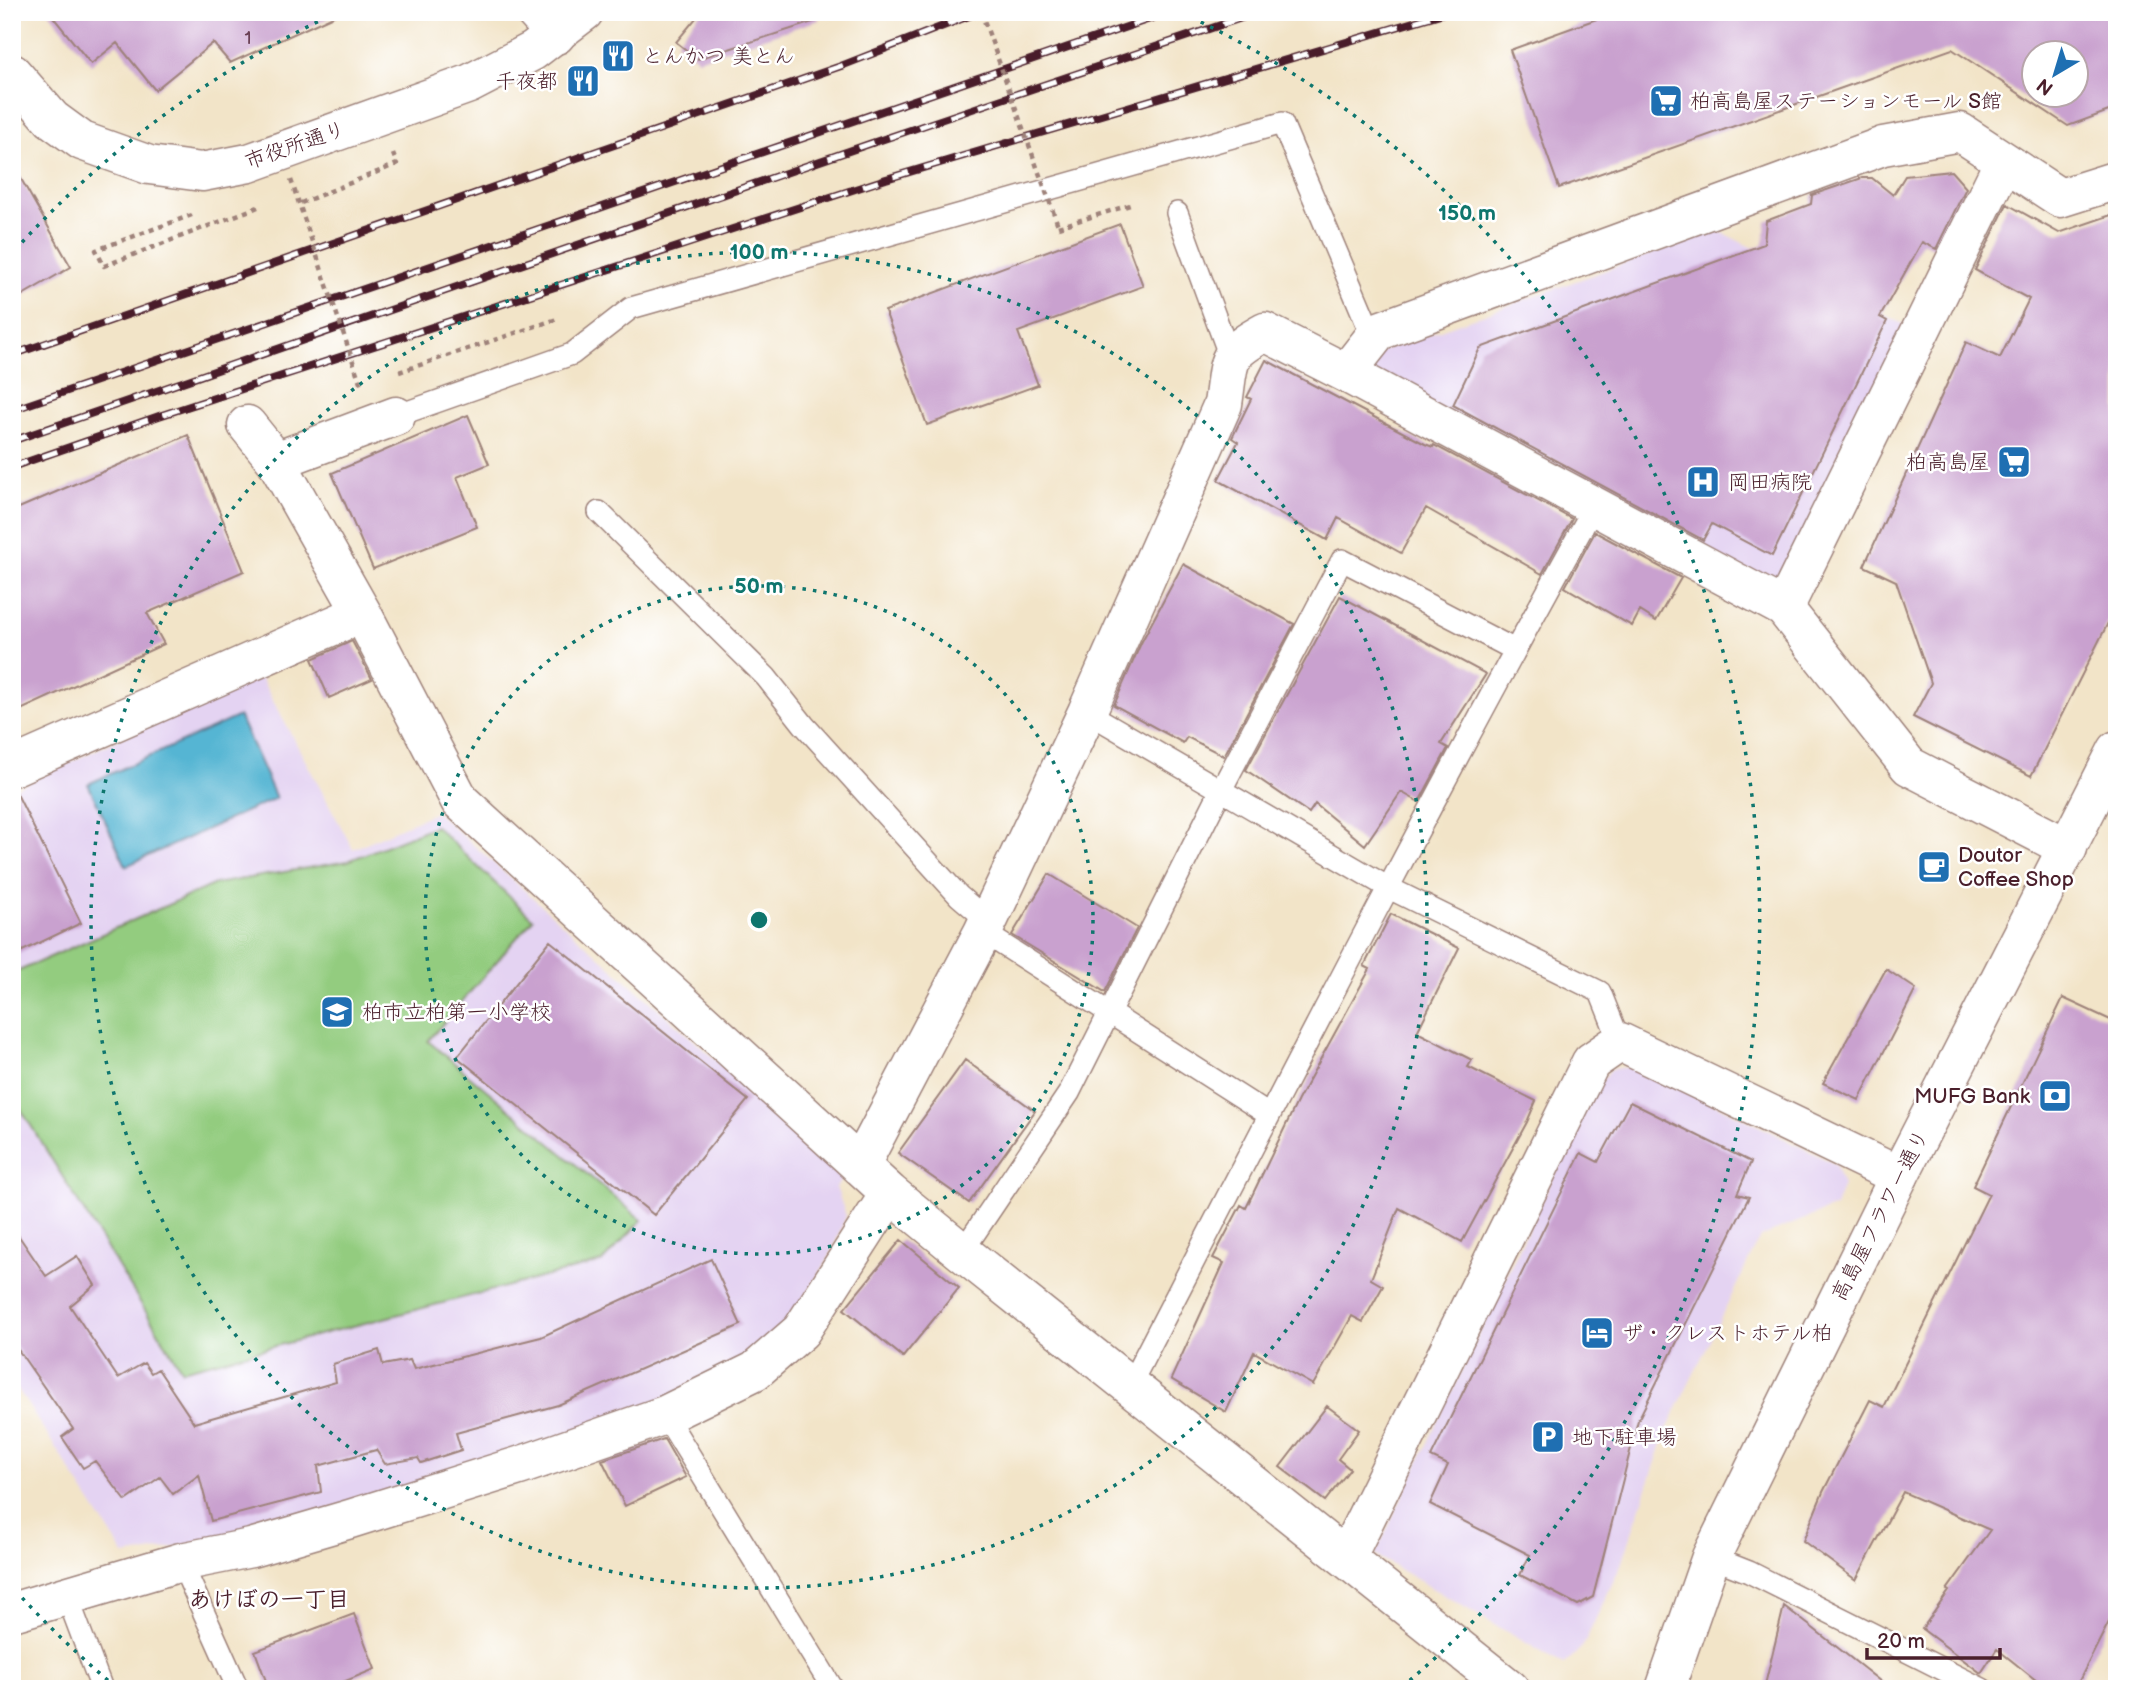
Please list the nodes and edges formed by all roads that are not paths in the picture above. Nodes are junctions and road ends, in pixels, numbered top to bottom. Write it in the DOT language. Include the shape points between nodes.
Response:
graph roads {
  1 [pos="558,20"];
  2 [pos="12,73"];
  3 [pos="2004,161"];
  4 [pos="2117,180"];
  5 [pos="1177,213"];
  6 [pos="1373,338"];
  7 [pos="1230,357"];
  8 [pos="1346,373"];
  9 [pos="396,416"];
  10 [pos="247,425"];
  11 [pos="275,461"];
  12 [pos="1594,507"];
  13 [pos="599,512"];
  14 [pos="1784,608"];
  15 [pos="362,612"];
  16 [pos="1514,650"];
  17 [pos="1087,712"];
  18 [pos="2113,766"];
  19 [pos="12,767"];
  20 [pos="1221,790"];
  21 [pos="2068,848"];
  22 [pos="1389,888"];
  23 [pos="985,926"];
  24 [pos="1110,1012"];
  25 [pos="1620,1042"];
  26 [pos="1269,1115"];
  27 [pos="860,1166"];
  28 [pos="1899,1176"];
  29 [pos="890,1193"];
  30 [pos="962,1252"];
  31 [pos="1130,1385"];
  32 [pos="664,1415"];
  33 [pos="1711,1557"];
  34 [pos="1346,1558"];
  35 [pos="181,1562"];
  36 [pos="67,1597"];
  37 [pos="12,1612"];
  38 [pos="102,1689"];
  39 [pos="238,1689"];
  40 [pos="833,1689"];
  41 [pos="1510,1689"];
  42 [pos="1665,1689"];
  43 [pos="1982,1689"];
  1 -- 2 [label="street, 市役所通り" via="533,51 286,171 249,163 202,172 149,165 82,141 52,119"];
  3 -- 4 [label="street" via="2060,198"];
  3 -- 6 [label="street" via="1960,132 1883,146 1379,331"];
  3 -- 14 [label="street"];
  5 -- 7 [label="lane"];
  6 -- 8 [label="street"];
  6 -- 9 [label="lane" via="1282,123 631,307 572,354"];
  7 -- 8 [label="street" via="1265,332"];
  7 -- 17 [label="street" via="1223,404"];
  8 -- 12 [label="street"];
  9 -- 11 [label="street"];
  10 -- 11 [label="street"];
  11 -- 15 [label="street"];
  12 -- 14 [label="street"];
  12 -- 16 [label="lane"];
  13 -- 23 [label="lane" via="766,677"];
  14 -- 21 [label="street" via="1909,766"];
  15 -- 19 [label="street"];
  15 -- 27 [label="street" via="460,801"];
  16 -- 20 [label="lane" via="1342,560"];
  16 -- 22 [label="lane"];
  17 -- 20 [label="lane"];
  17 -- 23 [label="street"];
  18 -- 21 [label="street, 高島屋フラワー通り"];
  20 -- 22 [label="lane"];
  20 -- 24 [label="lane"];
  21 -- 28 [label="street, 高島屋フラワー通り"];
  22 -- 25 [label="lane" via="1600,992"];
  22 -- 26 [label="lane"];
  23 -- 24 [label="lane"];
  23 -- 27 [label="street"];
  24 -- 26 [label="lane"];
  24 -- 30 [label="lane" via="1069,1093"];
  25 -- 28 [label="street"];
  25 -- 34 [label="street" via="1591,1062"];
  26 -- 31 [label="lane"];
  27 -- 29 [label="street"];
  28 -- 33 [label="street, 高島屋フラワー通り"];
  29 -- 30 [label="street"];
  29 -- 32 [label="street" via="801,1331 755,1371"];
  30 -- 31 [label="street"];
  31 -- 34 [label="street"];
  32 -- 35 [label="street" via="350,1519 251,1548"];
  32 -- 40 [label="lane"];
  33 -- 42 [label="street, 高島屋フラワー通り"];
  33 -- 43 [label="lane"];
  34 -- 41 [label="street"];
  35 -- 36 [label="street"];
  35 -- 39 [label="lane"];
  36 -- 37 [label="street"];
  36 -- 38 [label="lane"];
}
